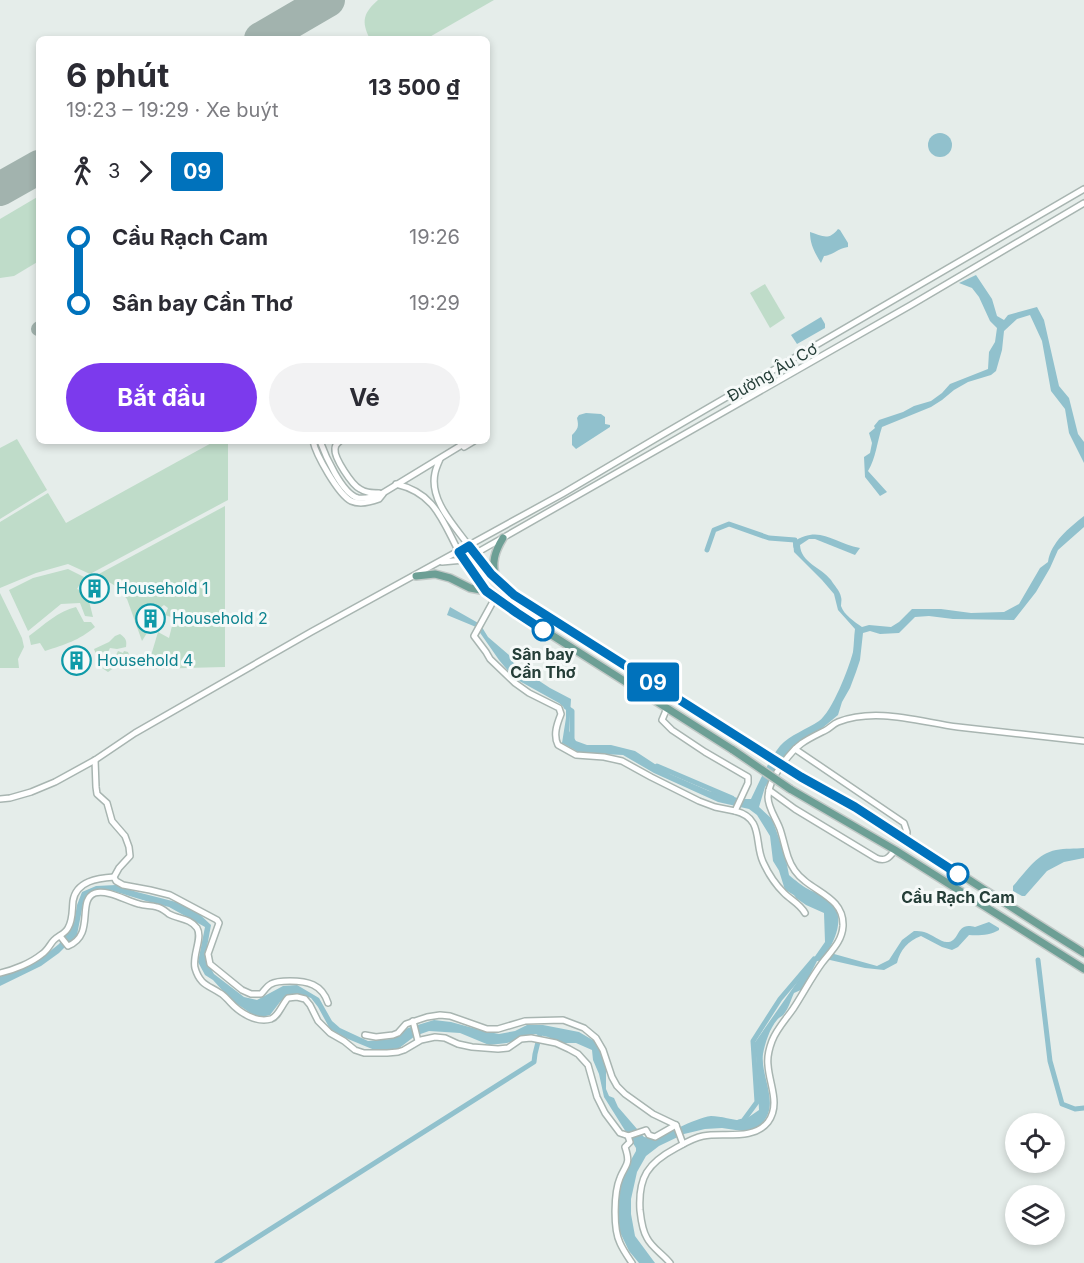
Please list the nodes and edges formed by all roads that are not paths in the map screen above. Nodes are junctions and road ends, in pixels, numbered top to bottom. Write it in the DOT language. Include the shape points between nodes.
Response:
graph roads {
  1 [pos="1084,189"];
  2 [pos="1084,203"];
  3 [pos="1029,222"];
  4 [pos="1035,232"];
  5 [pos="314,444"];
  6 [pos="321,444"];
  7 [pos="338,444"];
  8 [pos="459,444"];
  9 [pos="462,444"];
  10 [pos="470,444"];
  11 [pos="456,448"];
  12 [pos="440,459"];
  13 [pos="396,484"];
  14 [pos="384,492"];
  15 [pos="562,494"];
  16 [pos="567,502"];
  17 [pos="503,538"];
  18 [pos="469,546"];
  19 [pos="459,552"];
  20 [pos="475,554"];
  21 [pos="464,560"];
  22 [pos="441,562"];
  23 [pos="416,576"];
  24 [pos="499,583"];
  25 [pos="486,591"];
  26 [pos="495,598"];
  27 [pos="638,673"];
  28 [pos="630,686"];
  29 [pos="668,708"];
  30 [pos="1084,741"];
  31 [pos="795,749"];
  32 [pos="95,760"];
  33 [pos="769,790"];
  34 [pos="0,799"];
  35 [pos="736,809"];
  36 [pos="906,840"];
  37 [pos="895,850"];
  38 [pos="114,877"];
  39 [pos="805,913"];
  40 [pos="61,937"];
  41 [pos="1084,953"];
  42 [pos="1084,969"];
  43 [pos="0,973"];
  44 [pos="328,1003"];
  45 [pos="414,1023"];
  46 [pos="365,1035"];
  47 [pos="417,1039"];
  48 [pos="676,1126"];
  49 [pos="629,1136"];
  50 [pos="683,1144"];
  51 [pos="632,1263"];
  52 [pos="670,1263"];
  1 -- 3 [label="street, Đường Âu Cơ"];
  2 -- 4 [label="street, Đường Âu Cơ"];
  3 -- 4 [label="street"];
  3 -- 15 [label="street, Đường Âu Cơ"];
  4 -- 16 [label="street, Đường Âu Cơ"];
  5 -- 14 [label="street" via="335,483 351,501 368,502 379,499"];
  6 -- 14 [label="street" via="342,485 352,495 366,498"];
  7 -- 14 [label="street" via="335,455 356,487"];
  8 -- 11 [label="street"];
  9 -- 11 [label="street"];
  10 -- 11 [label="street"];
  11 -- 12 [label="street"];
  12 -- 13 [label="street"];
  12 -- 18 [label="street" via="435,473 437,497"];
  13 -- 14 [label="street"];
  13 -- 19 [label="street" via="429,500"];
  15 -- 16 [label="street"];
  15 -- 18 [label="street, Đường Âu Cơ"];
  16 -- 17 [label="street, Đường Âu Cơ"];
  17 -- 20 [label="street, Đường Âu Cơ"];
  17 -- 24 [label="main road" via="494,560"];
  18 -- 19 [label="street, Đường Âu Cơ"];
  18 -- 20 [label="main road"];
  19 -- 21 [label="main road"];
  19 -- 22 [label="street, Đường Âu Cơ"];
  20 -- 21 [label="street, Đường Âu Cơ"];
  20 -- 24 [label="main road"];
  21 -- 22 [label="street"];
  21 -- 25 [label="main road"];
  22 -- 23 [label="street, Đường Âu Cơ"];
  23 -- 25 [label="main road" via="435,574"];
  23 -- 32 [label="street, Đường Âu Cơ" via="311,632"];
  24 -- 27 [label="main road"];
  25 -- 26 [label="main road"];
  26 -- 28 [label="main road"];
  26 -- 35 [label="street" via="474,636 504,673 529,693 559,708 555,736 561,748 576,755 622,760 699,801"];
  27 -- 28 [label="street"];
  27 -- 36 [label="main road, bridge"];
  28 -- 29 [label="main road"];
  29 -- 35 [label="street" via="662,720 667,726 747,776 748,783"];
  29 -- 37 [label="main road, bridge" via="790,789"];
  30 -- 31 [label="street" via="874,716 836,723"];
  31 -- 33 [label="street" via="776,773"];
  31 -- 36 [label="street" via="904,823"];
  32 -- 34 [label="street, Đường Âu Cơ" via="31,792"];
  32 -- 38 [label="street" via="97,794 107,803 112,821 125,836 130,852"];
  33 -- 37 [label="street" via="876,858 886,860"];
  33 -- 50 [label="street" via="769,803 791,864 804,880 833,900 841,913 842,935 771,1044 768,1066 774,1105 767,1123 747,1133 707,1136"];
  35 -- 39 [label="street" via="754,825 761,858 776,884"];
  36 -- 41 [label="main road"];
  37 -- 42 [label="main road"];
  38 -- 40 [label="street" via="88,881 75,893 70,924"];
  38 -- 44 [label="street" via="123,885 170,895 217,920 208,960 228,982 257,995 280,981 308,982 323,992"];
  40 -- 43 [label="street" via="38,957"];
  40 -- 47 [label="street" via="68,946 75,942 83,930 86,903 94,894 106,893 160,908 197,929 195,955 199,978 221,991 248,1016 260,1020 273,1018 288,999 302,998 330,1033 359,1052 394,1053"];
  45 -- 46 [label="street" via="406,1024 393,1035"];
  45 -- 47 [label="street"];
  45 -- 48 [label="street" via="444,1015 487,1029 560,1019 584,1028 601,1045 621,1091"];
  47 -- 49 [label="street" via="442,1038 472,1047 498,1049 521,1039 556,1043 585,1061 601,1108 620,1133"];
  48 -- 49 [label="street" via="655,1137 646,1130"];
  48 -- 50 [label="street"];
  49 -- 51 [label="street" via="625,1147 627,1167 617,1192 616,1226 619,1243"];
  50 -- 52 [label="street" via="652,1164 643,1178 640,1194 647,1238"];
}
